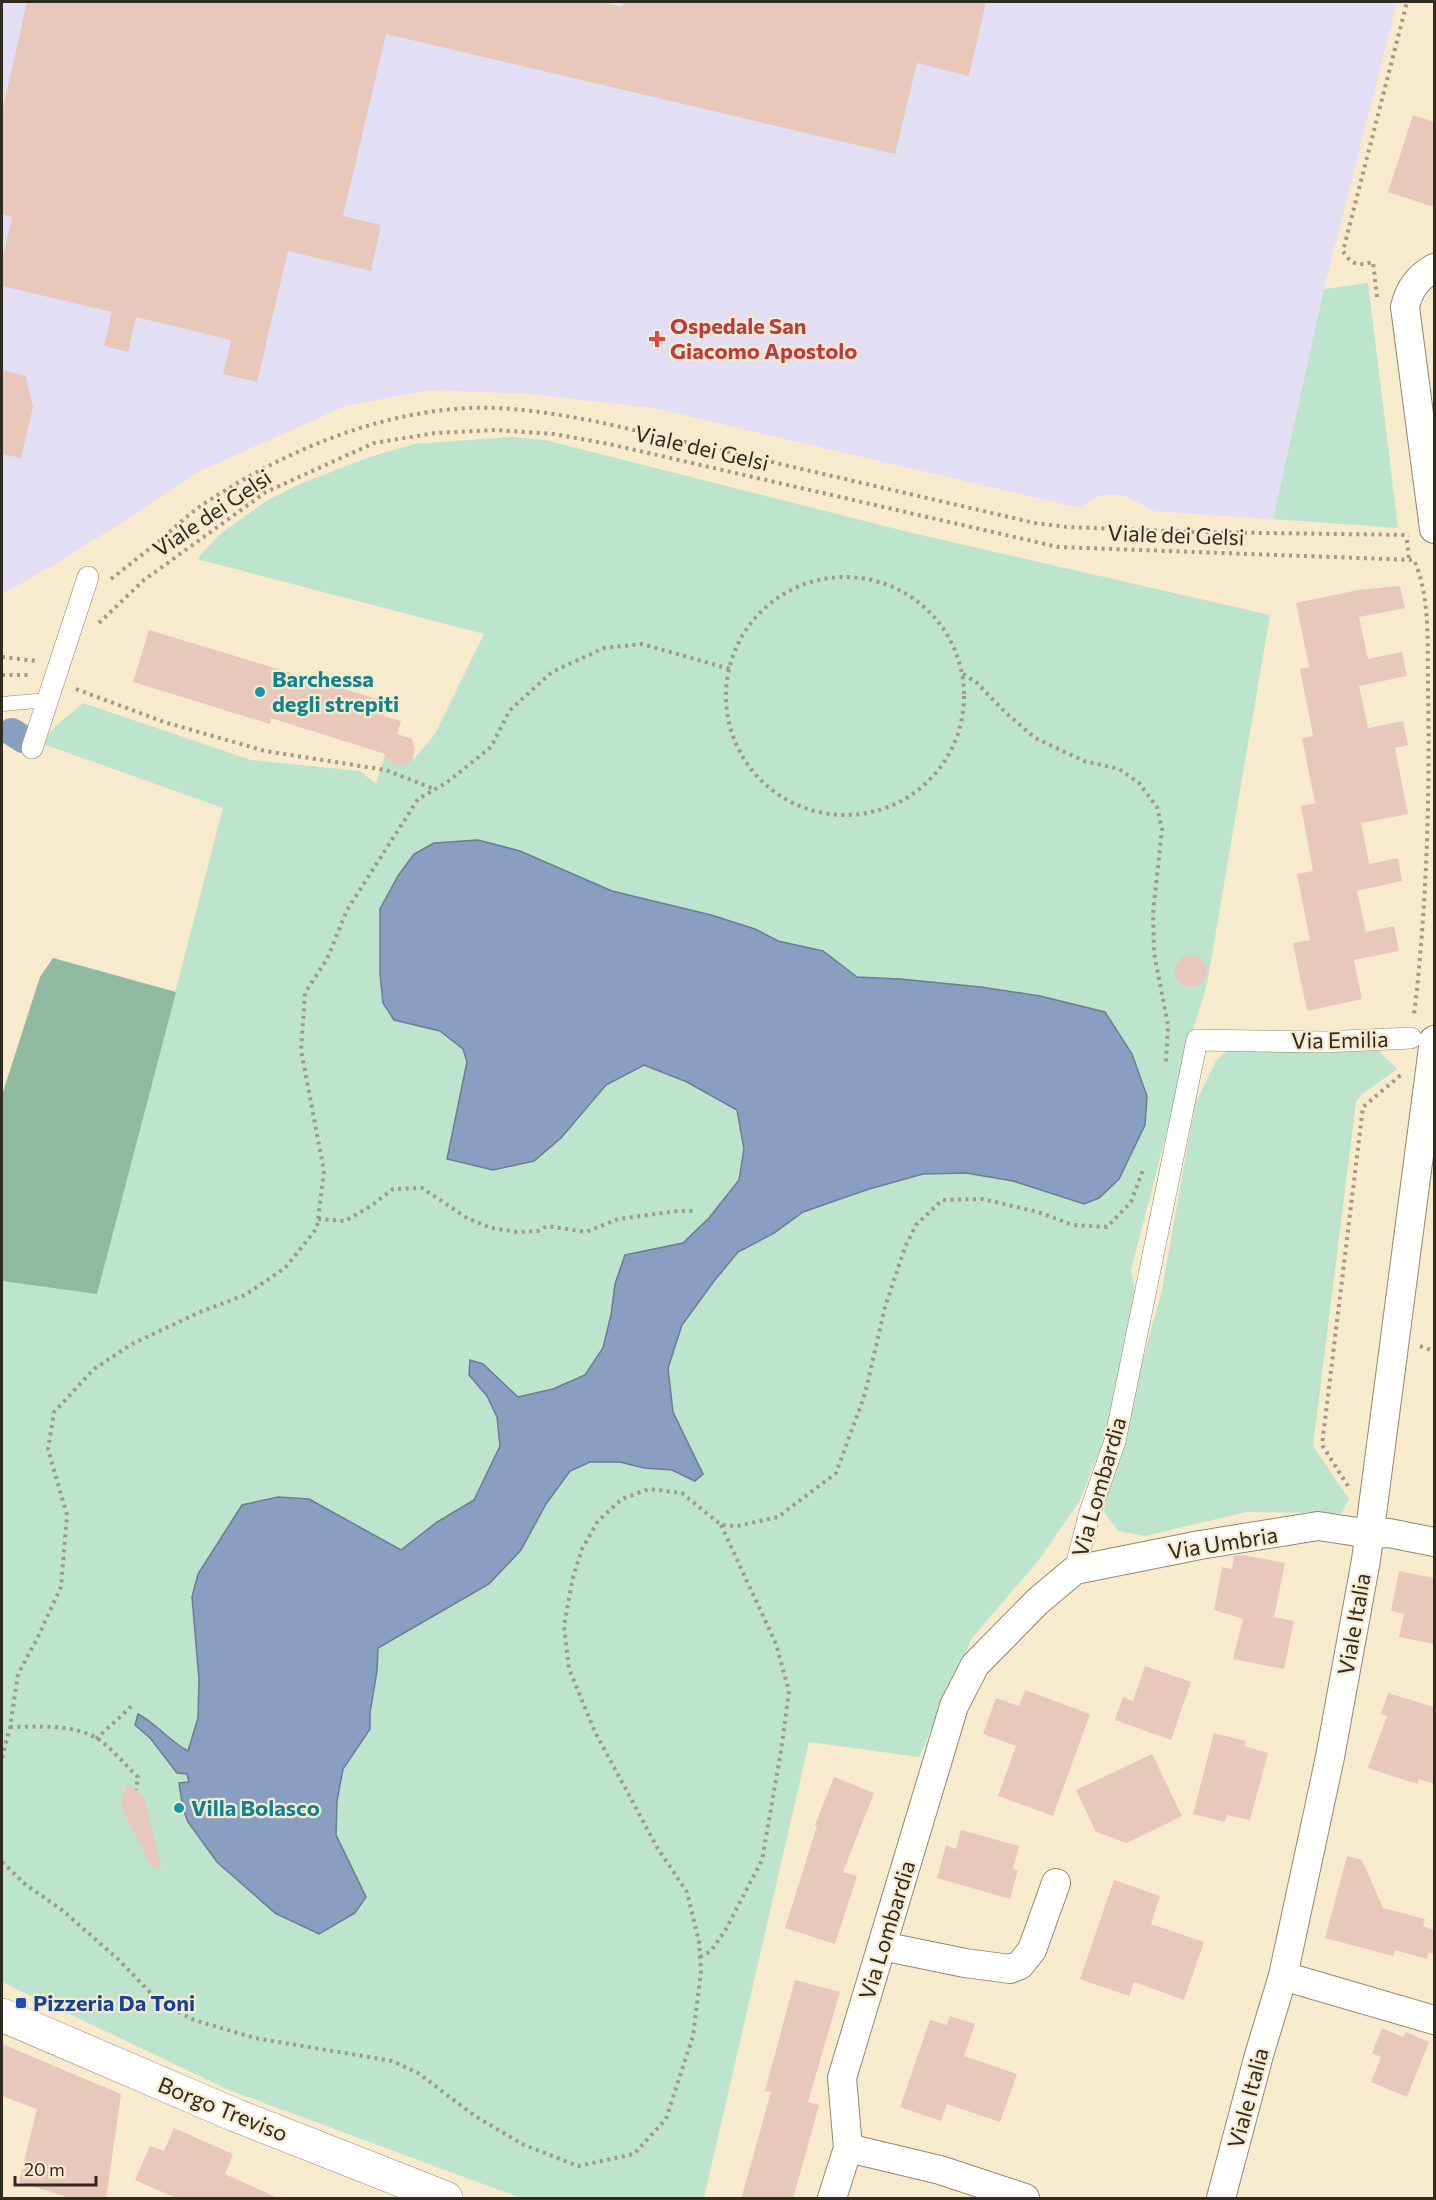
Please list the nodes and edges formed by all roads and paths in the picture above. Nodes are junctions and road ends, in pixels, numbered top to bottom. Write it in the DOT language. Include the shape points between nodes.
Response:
graph roads {
  1 [pos="1407,2"];
  2 [pos="1373,262"];
  3 [pos="1434,268"];
  4 [pos="1418,533"];
  5 [pos="1409,560"];
  6 [pos="88,577"];
  7 [pos="81,600"];
  8 [pos="2,657"];
  9 [pos="730,669"];
  10 [pos="57,673"];
  11 [pos="963,674"];
  12 [pos="2,704"];
  13 [pos="32,748"];
  14 [pos="435,789"];
  15 [pos="1423,1039"];
  16 [pos="1269,1042"];
  17 [pos="1166,1073"];
  18 [pos="1148,1157"];
  19 [pos="696,1211"];
  20 [pos="318,1219"];
  21 [pos="1416,1345"];
  22 [pos="1434,1351"];
  23 [pos="1353,1494"];
  24 [pos="721,1525"];
  25 [pos="1371,1534"];
  26 [pos="1434,1542"];
  27 [pos="1075,1570"];
  28 [pos="134,1704"];
  29 [pos="10,1727"];
  30 [pos="96,1739"];
  31 [pos="2,1758"];
  32 [pos="136,1790"];
  33 [pos="2,1862"];
  34 [pos="1056,1884"];
  35 [pos="882,1946"];
  36 [pos="700,1957"];
  37 [pos="1283,1976"];
  38 [pos="2,2015"];
  39 [pos="1434,2020"];
  40 [pos="848,2148"];
  41 [pos="446,2199"];
  42 [pos="832,2199"];
  43 [pos="1025,2199"];
  44 [pos="1221,2199"];
  1 -- 2 [label="path" via="1343,251 1349,260 1362,265"];
  3 -- 4 [label="street" via="1417,281 1405,307"];
  4 -- 5 [label="path"];
  4 -- 7 [label="path" via="1173,531 1035,523 599,422 545,412 468,408 376,424 334,436 253,473 200,506"];
  5 -- 10 [label="path, Viale dei Gelsi" via="1058,547 576,438 495,429 435,433 374,443 266,492 144,580 94,627"];
  5 -- 15 [label="path" via="1414,560 1424,590 1429,763 1420,958"];
  6 -- 7 [label="street"];
  7 -- 10 [label="street"];
  8 -- 10 [label="path"];
  9 -- 11 [label="path" via="745,630 766,606 792,589 822,579 854,577 884,583 912,597 936,618 953,644"];
  9 -- 11 [label="path" via="726,689 728,720 738,749 755,776 779,796 807,810 837,816 868,813 898,804 924,787 945,764 958,736 965,705"];
  9 -- 14 [label="path" via="642,644 604,648 552,672 510,710 491,747"];
  10 -- 12 [label="lane"];
  10 -- 13 [label="street"];
  10 -- 14 [label="path" via="164,722 265,751 386,770"];
  11 -- 17 [label="path" via="1035,738 1083,761 1119,769 1139,783 1157,807 1162,829 1153,923 1154,952 1168,1025"];
  14 -- 20 [label="path" via="418,799 347,910 327,959 305,993 301,1050 324,1171"];
  15 -- 16 [label="street, Via Emilia"];
  15 -- 23 [label="path" via="1406,1070 1363,1107 1322,1445"];
  15 -- 25 [label="street, Viale Italia"];
  16 -- 27 [label="street, Via Lombardia" via="1197,1040 1115,1441"];
  18 -- 24 [label="path" via="1131,1202 1107,1227 1073,1225 982,1199 942,1200 916,1225 905,1247 885,1307 866,1394 836,1473 778,1516 737,1526"];
  19 -- 20 [label="path" via="618,1219 586,1232 547,1226 538,1231 517,1232 466,1218 422,1188 393,1189 345,1221"];
  20 -- 29 [label="path" via="317,1228 285,1268 245,1295 132,1344 94,1369 54,1412 48,1449 67,1515 61,1587 18,1674"];
  21 -- 22 [label="path"];
  24 -- 36 [label="path" via="776,1644 789,1691 762,1860 726,1929 711,1952"];
  24 -- 36 [label="path" via="682,1493 649,1489 622,1499 598,1521 582,1549 564,1626 569,1669 595,1732 658,1849 687,1892"];
  25 -- 26 [label="street, Via Umbria" via="1389,1533"];
  25 -- 27 [label="street, Via Umbria" via="1318,1526"];
  25 -- 37 [label="street, Viale Italia" via="1330,1757"];
  27 -- 35 [label="street, Via Lombardia" via="1038,1601 969,1675 954,1706"];
  28 -- 30 [label="path"];
  29 -- 30 [label="path" via="47,1726 82,1732"];
  29 -- 31 [label="path"];
  30 -- 32 [label="path" via="138,1777"];
  33 -- 36 [label="path" via="119,1960 159,2002 194,2020 255,2038 392,2061 418,2073 475,2116 522,2144 578,2166 634,2154 666,2118 693,2036"];
  34 -- 35 [label="street" via="1032,1950 1020,1965 1010,1969"];
  35 -- 40 [label="street, Via Lombardia" via="842,2078"];
  37 -- 39 [label="street"];
  37 -- 44 [label="street, Viale Italia"];
  38 -- 41 [label="street, Borgo Treviso" via="235,2115"];
  40 -- 42 [label="street, Via Lombardia"];
  40 -- 43 [label="street" via="940,2170"];
}
